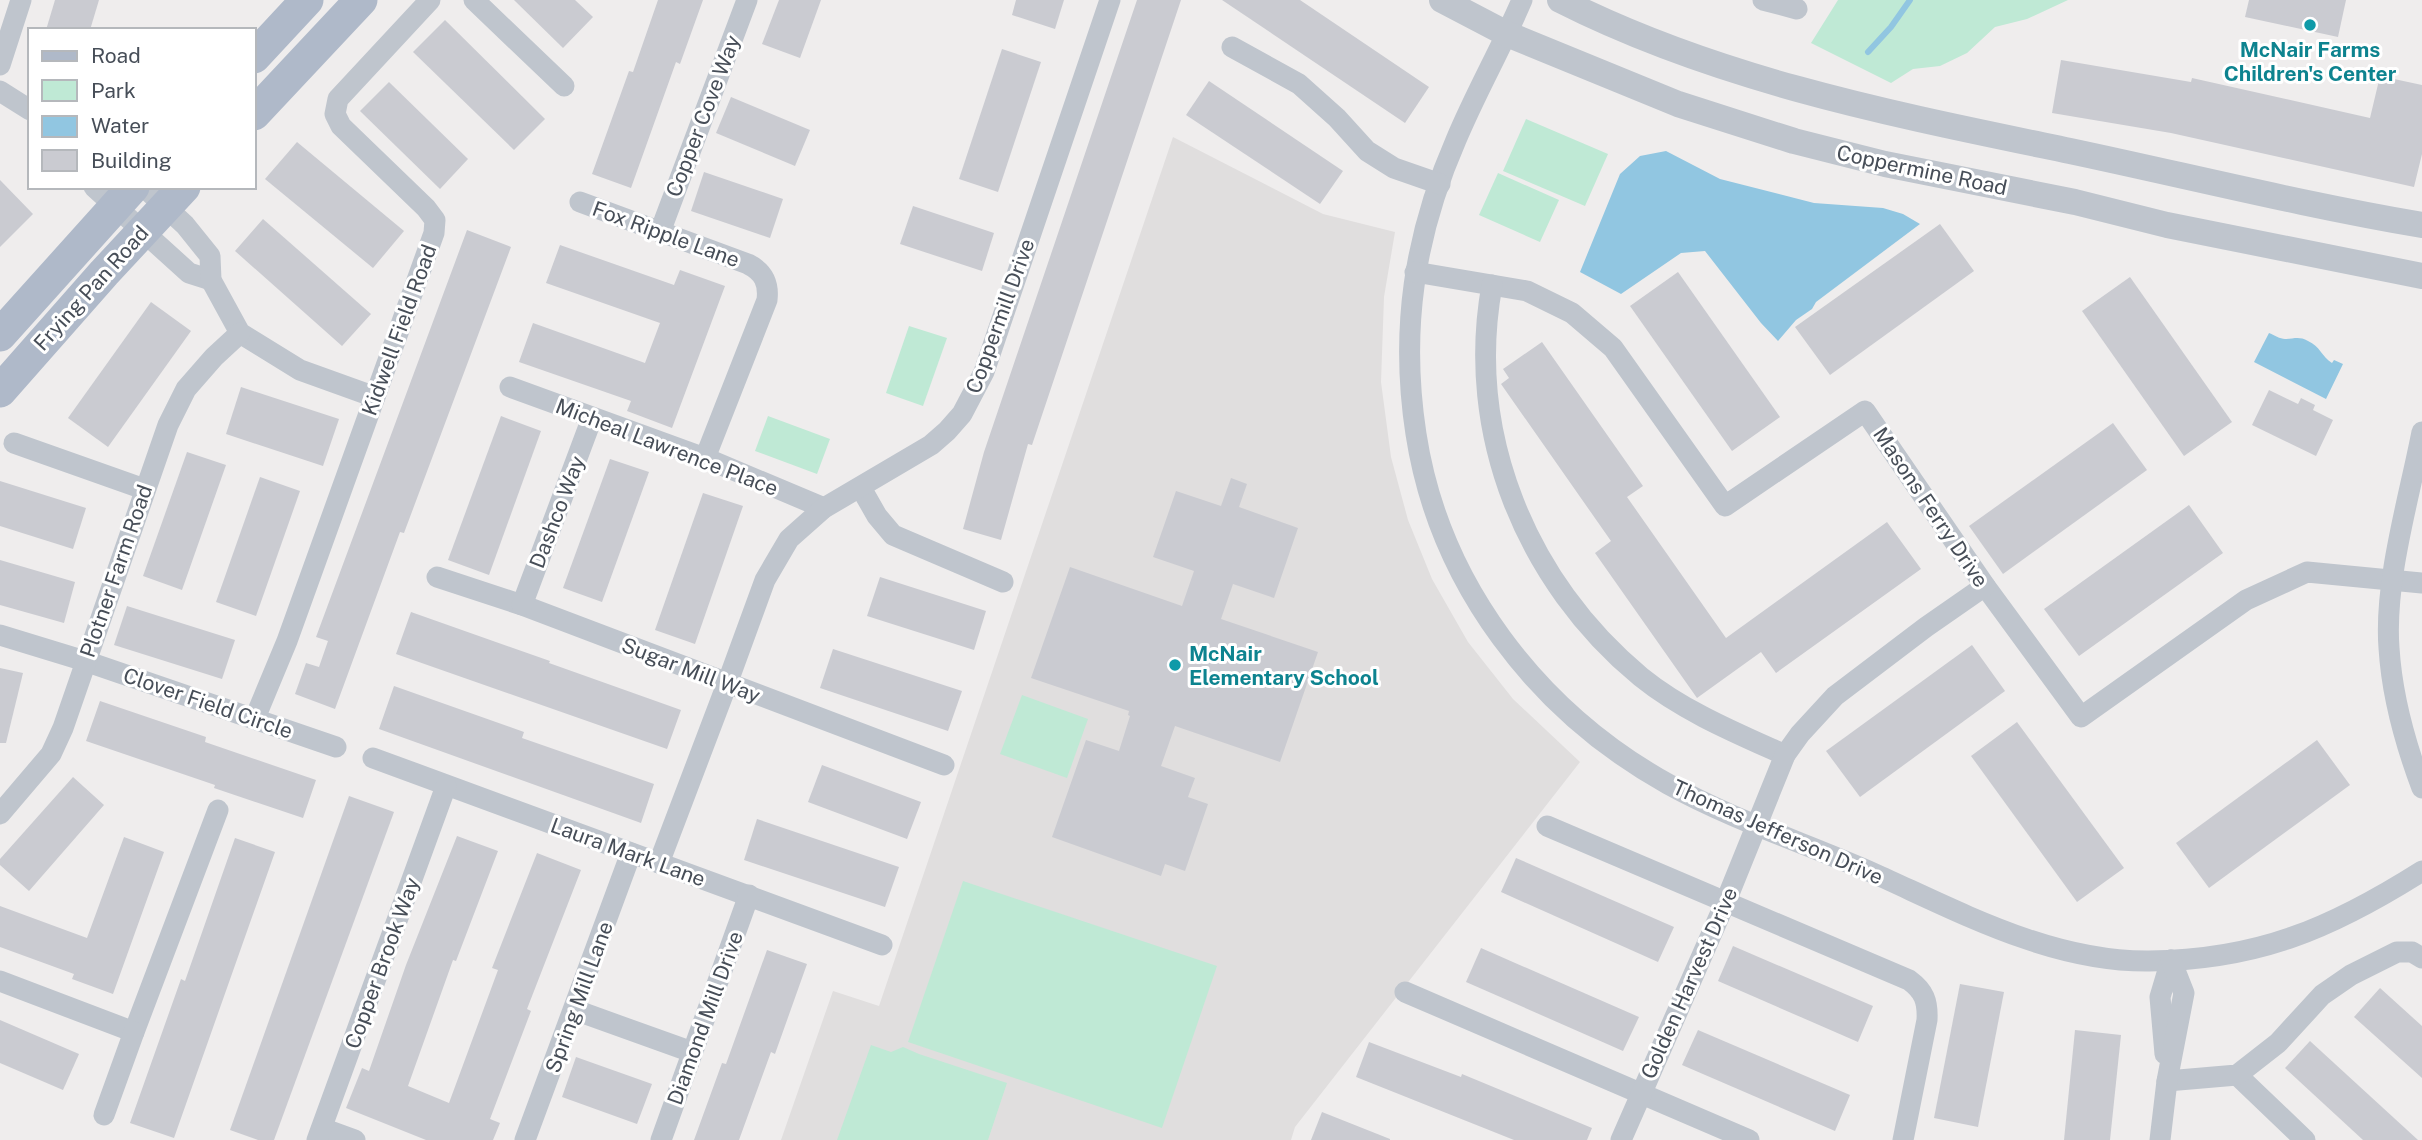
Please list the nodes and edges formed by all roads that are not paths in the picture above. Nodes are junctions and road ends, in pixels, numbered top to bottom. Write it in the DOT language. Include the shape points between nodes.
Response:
graph roads {
  1 [pos="21,0"];
  2 [pos="307,0"];
  3 [pos="362,0"];
  4 [pos="430,0"];
  5 [pos="474,0"];
  6 [pos="747,0"];
  7 [pos="1110,0"];
  8 [pos="1442,0"];
  9 [pos="1522,0"];
  10 [pos="1560,0"];
  11 [pos="1763,0"];
  12 [pos="1797,9"];
  13 [pos="1507,34"];
  14 [pos="1232,47"];
  15 [pos="256,55"];
  16 [pos="0,65"];
  17 [pos="564,86"];
  18 [pos="0,91"];
  19 [pos="28,109"];
  20 [pos="256,112"];
  21 [pos="1440,184"];
  22 [pos="114,194"];
  23 [pos="165,194"];
  24 [pos="580,202"];
  25 [pos="2422,225"];
  26 [pos="142,232"];
  27 [pos="660,232"];
  28 [pos="1415,272"];
  29 [pos="2422,276"];
  30 [pos="211,280"];
  31 [pos="1492,285"];
  32 [pos="240,333"];
  33 [pos="0,335"];
  34 [pos="510,387"];
  35 [pos="0,391"];
  36 [pos="375,397"];
  37 [pos="592,418"];
  38 [pos="2422,432"];
  39 [pos="14,443"];
  40 [pos="705,458"];
  41 [pos="861,488"];
  42 [pos="144,489"];
  43 [pos="824,508"];
  44 [pos="437,577"];
  45 [pos="1003,582"];
  46 [pos="2392,582"];
  47 [pos="2422,583"];
  48 [pos="1986,586"];
  49 [pos="522,606"];
  50 [pos="0,635"];
  51 [pos="85,661"];
  52 [pos="727,684"];
  53 [pos="255,718"];
  54 [pos="336,747"];
  55 [pos="1785,755"];
  56 [pos="373,758"];
  57 [pos="944,765"];
  58 [pos="446,786"];
  59 [pos="2422,788"];
  60 [pos="218,810"];
  61 [pos="0,814"];
  62 [pos="1547,826"];
  63 [pos="1757,827"];
  64 [pos="631,853"];
  65 [pos="659,863"];
  66 [pos="2422,871"];
  67 [pos="749,895"];
  68 [pos="1726,901"];
  69 [pos="882,945"];
  70 [pos="2422,958"];
  71 [pos="2171,960"];
  72 [pos="0,981"];
  73 [pos="1405,992"];
  74 [pos="575,1010"];
  75 [pos="134,1032"];
  76 [pos="692,1052"];
  77 [pos="2238,1075"];
  78 [pos="2167,1081"];
  79 [pos="1641,1092"];
  80 [pos="104,1115"];
  81 [pos="319,1134"];
  82 [pos="355,1140"];
  83 [pos="526,1140"];
  84 [pos="661,1140"];
  85 [pos="1621,1140"];
  86 [pos="1749,1140"];
  87 [pos="1903,1140"];
  88 [pos="2160,1140"];
  89 [pos="2305,1140"];
  1 -- 16 [label="street"];
  2 -- 15 [label="main road"];
  3 -- 20 [label="main road"];
  4 -- 36 [label="street, Kidwell Field Road" via="350,84 338,99 335,114 341,126 435,220"];
  5 -- 17 [label="street"];
  6 -- 27 [label="street, Copper Cove Way"];
  7 -- 41 [label="street, Coppermill Drive" via="978,382 962,414 931,445"];
  8 -- 13 [label="street, Coppermine Road"];
  9 -- 13 [label="street, Thomas Jefferson Drive"];
  10 -- 25 [label="street" via="1715,64 1853,104"];
  11 -- 12 [label="street"];
  13 -- 21 [label="street, Thomas Jefferson Drive"];
  13 -- 29 [label="street, Coppermine Road" via="1678,104 1794,141 2167,225"];
  14 -- 21 [label="street" via="1298,84 1367,151"];
  18 -- 19 [label="street"];
  21 -- 28 [label="street, Thomas Jefferson Drive"];
  22 -- 26 [label="street"];
  22 -- 33 [label="main road, Frying Pan Road"];
  23 -- 26 [label="main road, Frying Pan Road"];
  23 -- 30 [label="street" via="210,257"];
  24 -- 27 [label="street, Fox Ripple Lane"];
  26 -- 30 [label="street" via="189,274"];
  26 -- 35 [label="main road, Frying Pan Road"];
  27 -- 40 [label="street, Fox Ripple Lane" via="758,269 768,289"];
  28 -- 31 [label="street, Masons Ferry Drive"];
  28 -- 63 [label="street, Thomas Jefferson Drive" via="1409,320 1416,435 1440,525 1482,610 1540,686 1593,735 1674,787"];
  30 -- 32 [label="street"];
  31 -- 48 [label="street, Masons Ferry Drive" via="1527,291 1572,313 1613,348 1725,506 1865,411"];
  31 -- 55 [label="street" via="1486,321 1487,404 1497,454 1525,532 1554,583 1601,639 1642,678 1728,729"];
  32 -- 36 [label="street" via="299,370"];
  32 -- 42 [label="street, Plotner Farm Road" via="186,389"];
  34 -- 37 [label="street, Micheal Lawrence Place"];
  36 -- 53 [label="street, Kidwell Field Road"];
  37 -- 40 [label="street, Micheal Lawrence Place"];
  37 -- 49 [label="street, Dashco Way"];
  38 -- 46 [label="street"];
  39 -- 42 [label="street"];
  40 -- 43 [label="street, Micheal Lawrence Place"];
  41 -- 43 [label="street, Coppermill Drive"];
  41 -- 45 [label="street" via="893,535"];
  42 -- 51 [label="street, Plotner Farm Road"];
  43 -- 52 [label="street, Coppermill Drive" via="789,539 765,580"];
  44 -- 49 [label="street, Sugar Mill Way"];
  46 -- 47 [label="street"];
  46 -- 48 [label="street, Masons Ferry Drive" via="2307,572 2246,600 2081,717"];
  46 -- 59 [label="street" via="2389,646 2396,701"];
  48 -- 55 [label="street, Golden Harvest Drive" via="1835,695"];
  49 -- 52 [label="street, Sugar Mill Way"];
  50 -- 51 [label="street, Clover Field Circle"];
  51 -- 53 [label="street, Clover Field Circle"];
  51 -- 61 [label="street, Plotner Farm Road" via="51,754"];
  52 -- 57 [label="street, Sugar Mill Way"];
  52 -- 65 [label="street, Coppermill Drive"];
  53 -- 54 [label="street, Clover Field Circle"];
  55 -- 63 [label="street, Golden Harvest Drive"];
  56 -- 58 [label="street, Laura Mark Lane"];
  58 -- 64 [label="street, Laura Mark Lane"];
  58 -- 81 [label="street, Copper Brook Way"];
  60 -- 75 [label="street"];
  62 -- 68 [label="street"];
  63 -- 68 [label="street, Golden Harvest Drive"];
  63 -- 71 [label="street, Thomas Jefferson Drive" via="2024,938 2095,955"];
  64 -- 65 [label="street, Laura Mark Lane"];
  64 -- 74 [label="street, Spring Mill Lane"];
  65 -- 67 [label="street, Laura Mark Lane"];
  66 -- 71 [label="street, Thomas Jefferson Drive" via="2340,919 2293,938 2220,957"];
  67 -- 69 [label="street, Laura Mark Lane"];
  67 -- 76 [label="street, Diamond Mill Drive"];
  68 -- 79 [label="street, Golden Harvest Drive"];
  68 -- 87 [label="street" via="1921,989 1927,1020"];
  70 -- 77 [label="street" via="2412,952 2397,952 2351,975 2322,995 2278,1043"];
  71 -- 78 [label="street" via="2184,993"];
  72 -- 75 [label="street"];
  73 -- 79 [label="street"];
  74 -- 76 [label="street"];
  74 -- 83 [label="street, Spring Mill Lane"];
  75 -- 80 [label="street"];
  76 -- 84 [label="street, Diamond Mill Drive"];
  77 -- 78 [label="street"];
  77 -- 89 [label="street"];
  78 -- 88 [label="street"];
  79 -- 85 [label="street, Golden Harvest Drive"];
  79 -- 86 [label="street"];
  81 -- 82 [label="street"];
}
